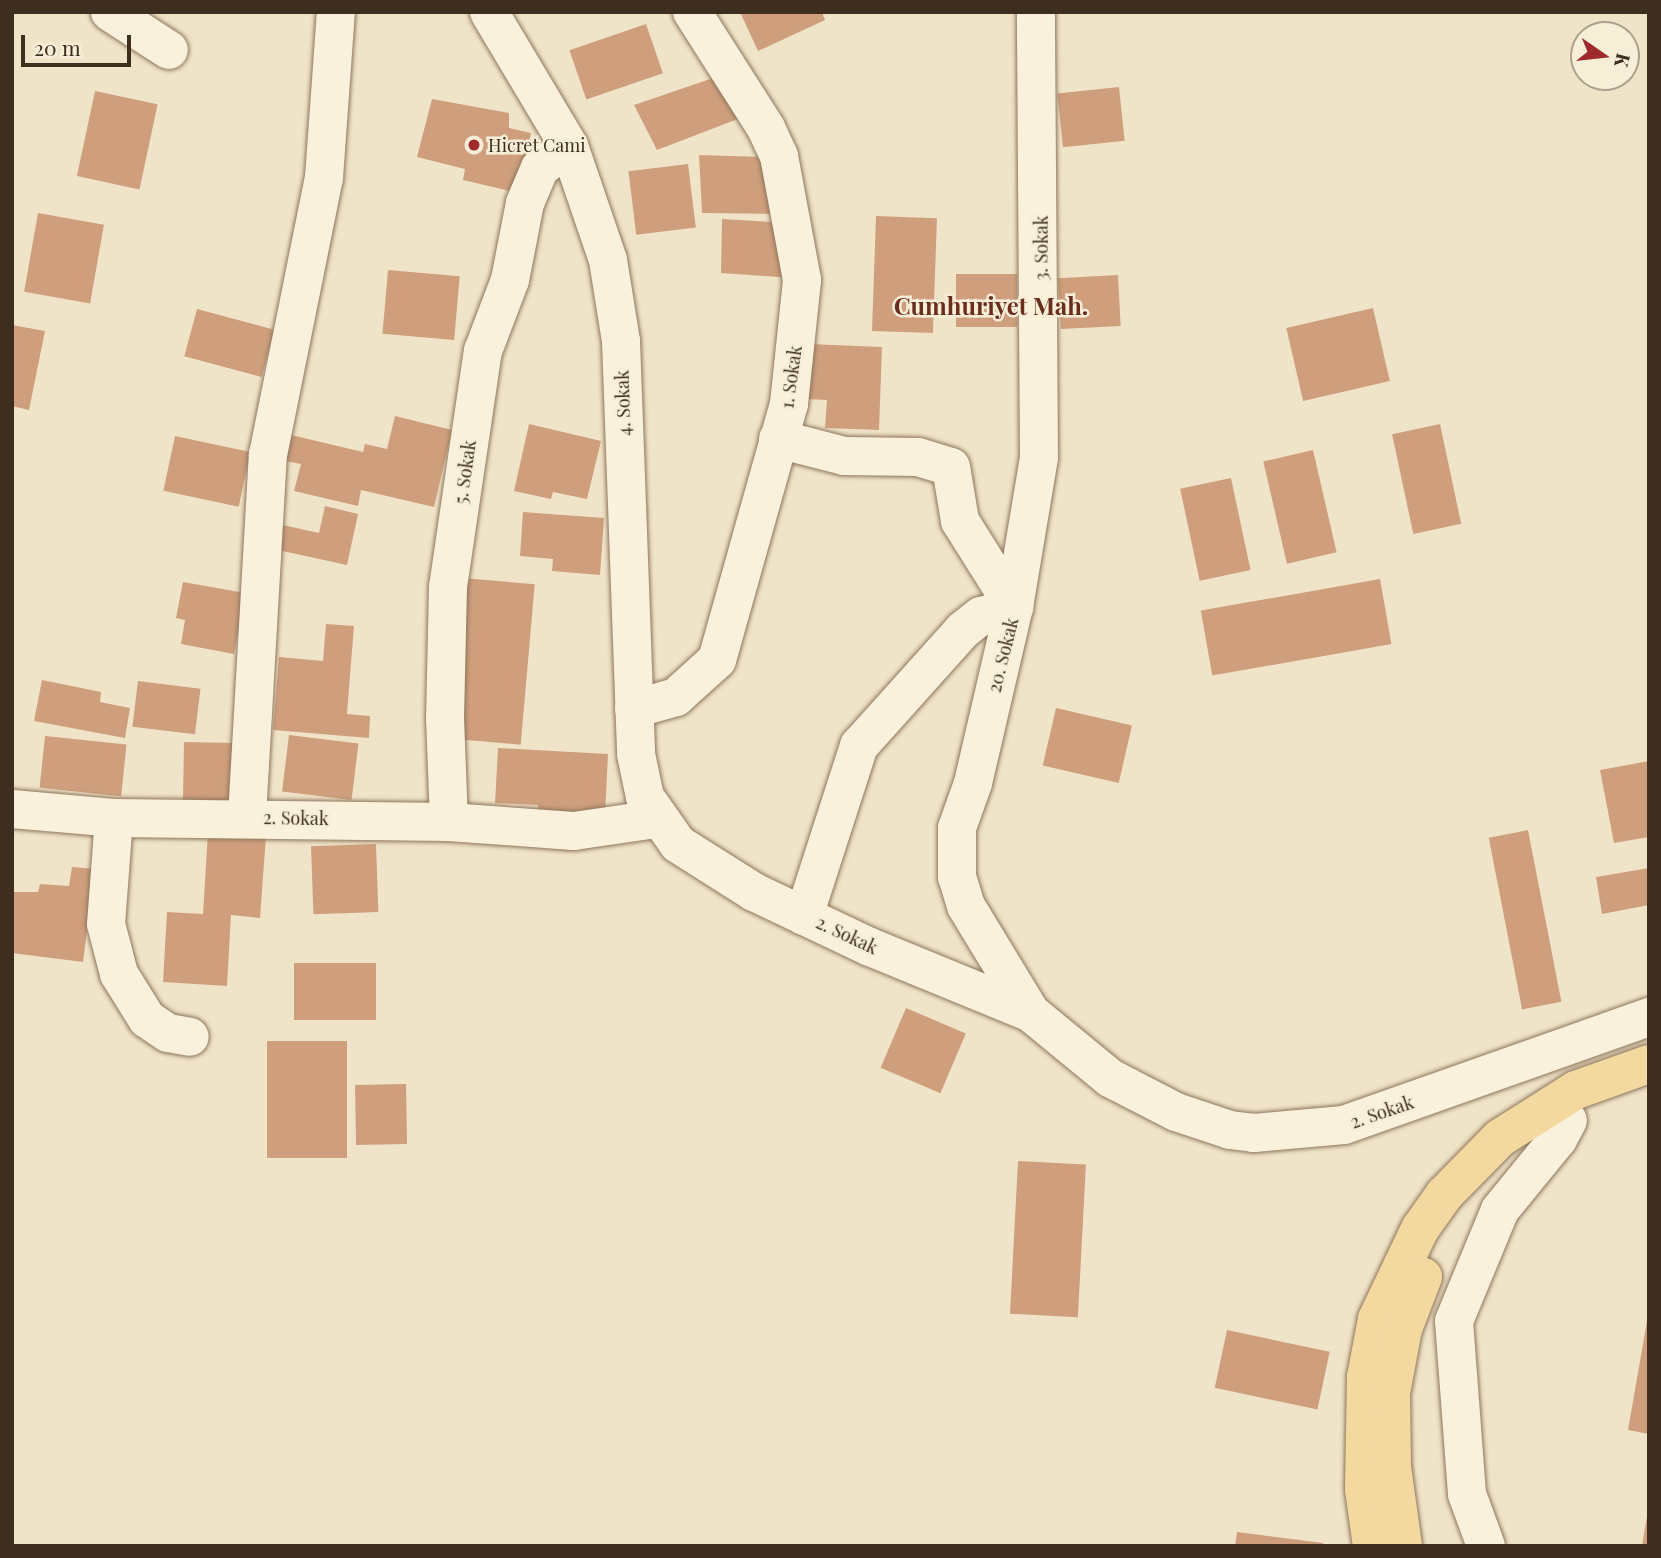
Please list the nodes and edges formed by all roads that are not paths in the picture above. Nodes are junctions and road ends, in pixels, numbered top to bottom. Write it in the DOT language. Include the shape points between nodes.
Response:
graph roads {
  1 [pos="110,12"];
  2 [pos="336,12"];
  3 [pos="489,12"];
  4 [pos="692,12"];
  5 [pos="1036,12"];
  6 [pos="169,50"];
  7 [pos="569,146"];
  8 [pos="778,439"];
  9 [pos="1014,607"];
  10 [pos="634,709"];
  11 [pos="12,809"];
  12 [pos="247,817"];
  13 [pos="114,818"];
  14 [pos="656,819"];
  15 [pos="449,822"];
  16 [pos="804,916"];
  17 [pos="1031,1013"];
  18 [pos="1649,1017"];
  19 [pos="190,1037"];
  20 [pos="1649,1063"];
  21 [pos="1649,1086"];
  22 [pos="1568,1120"];
  23 [pos="1372,1546"];
  24 [pos="1403,1546"];
  25 [pos="1486,1546"];
  1 -- 6 [label="street"];
  2 -- 12 [label="street" via="324,178 268,456"];
  3 -- 7 [label="street, 4. Sokak"];
  4 -- 8 [label="street, 1. Sokak" via="779,156 802,280 789,404"];
  5 -- 9 [label="street, 3. Sokak" via="1042,426 1032,514"];
  7 -- 10 [label="street, 4. Sokak" via="608,260 621,341"];
  7 -- 15 [label="street, 5. Sokak" via="540,168 525,203 510,280 483,351 448,587 444,719"];
  8 -- 9 [label="street, 20. Sokak" via="844,456 918,457 951,467 960,521"];
  8 -- 10 [label="street, 1. Sokak" via="717,660 676,697"];
  9 -- 16 [label="street" via="981,616 963,630 859,746"];
  9 -- 17 [label="street, 20. Sokak" via="973,783 957,828 957,877 966,905"];
  10 -- 14 [label="street, 4. Sokak" via="645,797"];
  11 -- 13 [label="street, 2. Sokak"];
  12 -- 13 [label="street, 2. Sokak"];
  12 -- 15 [label="street, 2. Sokak"];
  13 -- 19 [label="street" via="106,924 119,974 148,1019 168,1033"];
  14 -- 15 [label="street, 2. Sokak" via="574,831"];
  14 -- 16 [label="street, 2. Sokak" via="699,861"];
  16 -- 17 [label="street, 2. Sokak"];
  17 -- 18 [label="street, 2. Sokak" via="1110,1078 1177,1112 1254,1133 1344,1125"];
  20 -- 23 [label="main road" via="1576,1090 1500,1138 1444,1195 1420,1229 1377,1319 1366,1377 1364,1489"];
  21 -- 22 [label="main road"];
  22 -- 24 [label="main road" via="1494,1173 1474,1195 1419,1283 1403,1329 1391,1393 1392,1467"];
  22 -- 25 [label="street" via="1500,1210 1471,1269 1454,1321 1466,1494"];
}
